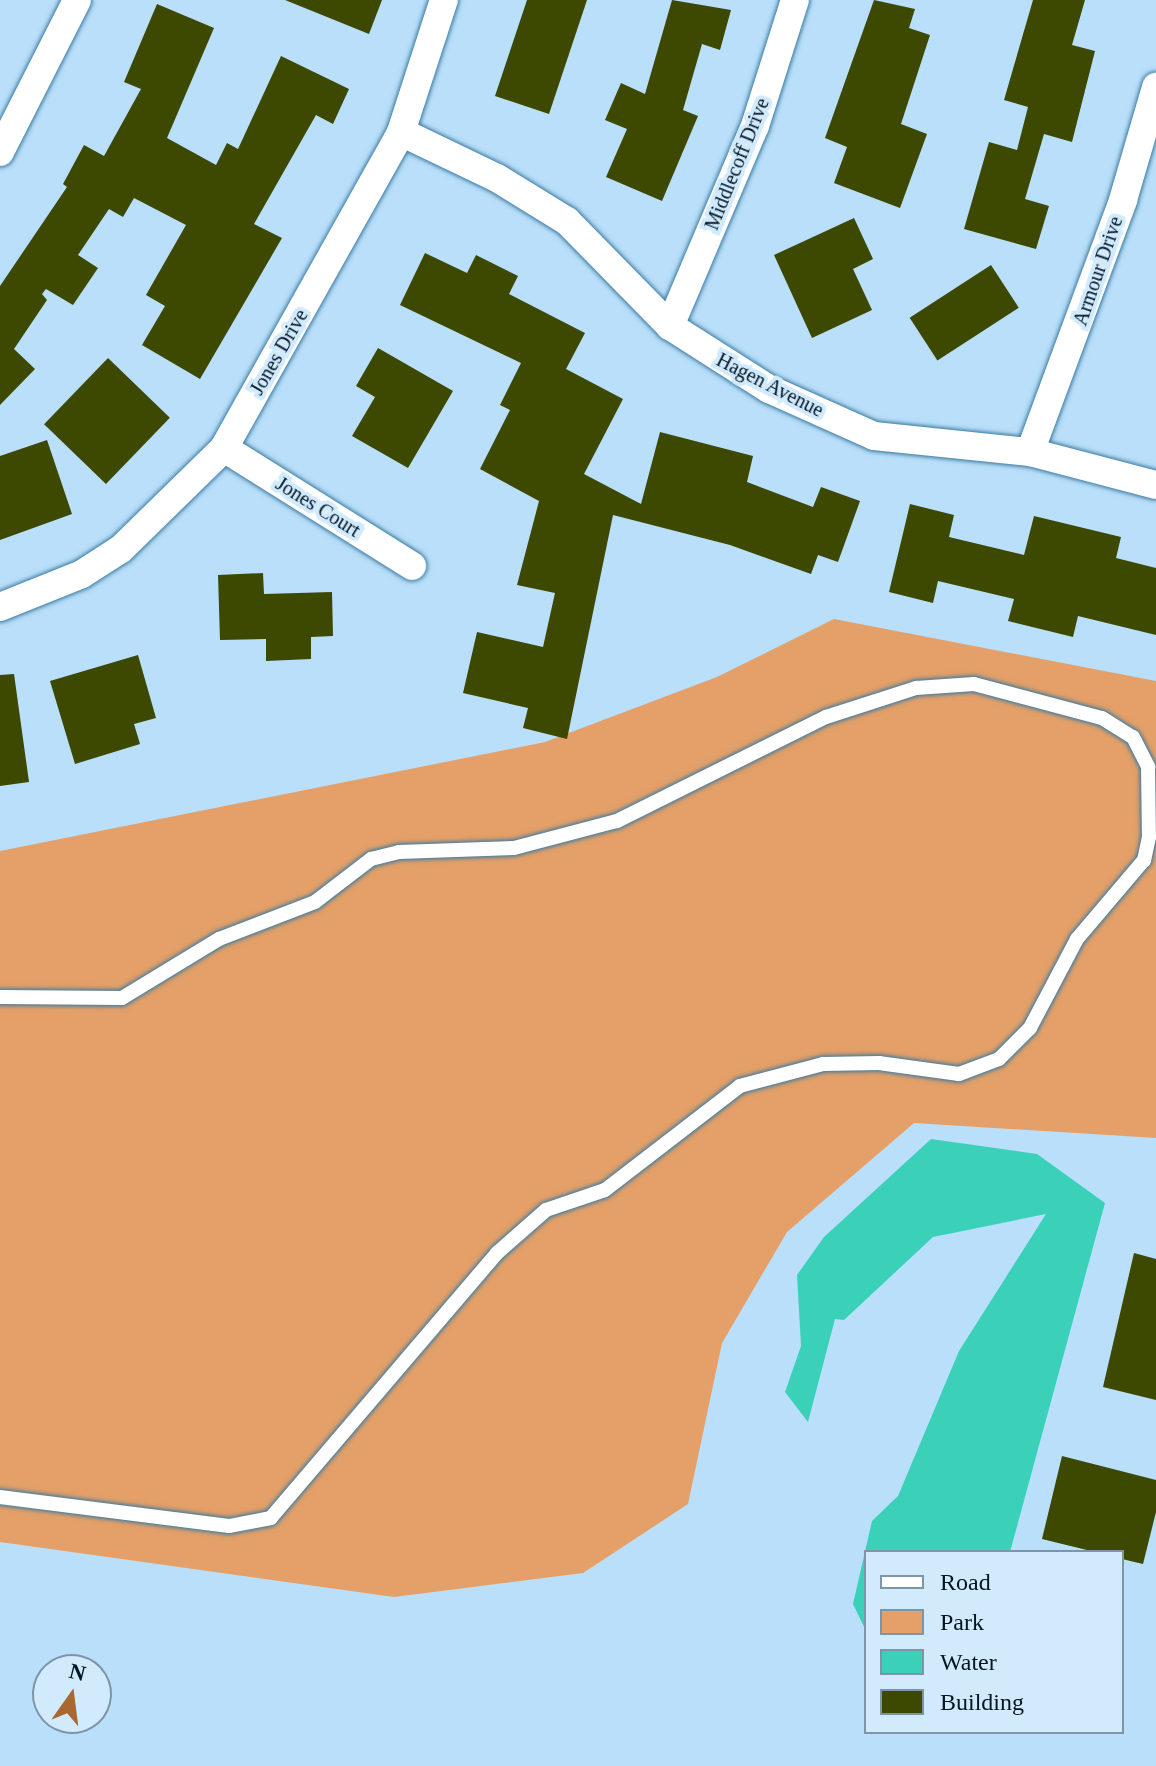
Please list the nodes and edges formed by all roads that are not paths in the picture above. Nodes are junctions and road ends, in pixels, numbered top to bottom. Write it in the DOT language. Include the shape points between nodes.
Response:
graph roads {
  1 [pos="77,0"];
  2 [pos="444,0"];
  3 [pos="795,0"];
  4 [pos="1156,87"];
  5 [pos="401,132"];
  6 [pos="0,152"];
  7 [pos="670,326"];
  8 [pos="224,448"];
  9 [pos="1030,452"];
  10 [pos="1156,485"];
  11 [pos="412,566"];
  12 [pos="0,607"];
  13 [pos="0,997"];
  14 [pos="0,1497"];
  1 -- 6 [label="street"];
  2 -- 5 [label="street, Jones Drive"];
  3 -- 7 [label="street, Middlecoff Drive" via="755,126"];
  4 -- 9 [label="street, Armour Drive" via="1109,241"];
  5 -- 7 [label="street, Hagen Avenue" via="497,178 567,221"];
  5 -- 8 [label="street, Jones Drive"];
  7 -- 9 [label="street, Hagen Avenue" via="769,389 874,436"];
  8 -- 11 [label="street, Jones Court"];
  8 -- 12 [label="street, Jones Drive" via="121,549 82,574"];
  9 -- 10 [label="street, Hagen Avenue"];
  13 -- 14 [label="lane" via="122,998 219,939 315,902 371,859 399,852 514,848 617,821 826,717 916,688 974,684 1102,718 1133,737 1148,767 1149,837 1144,860 1077,939 1030,1028 999,1059 959,1074 879,1063 823,1064 740,1086 605,1190 546,1210 486,1263 271,1518 229,1526"];
}
